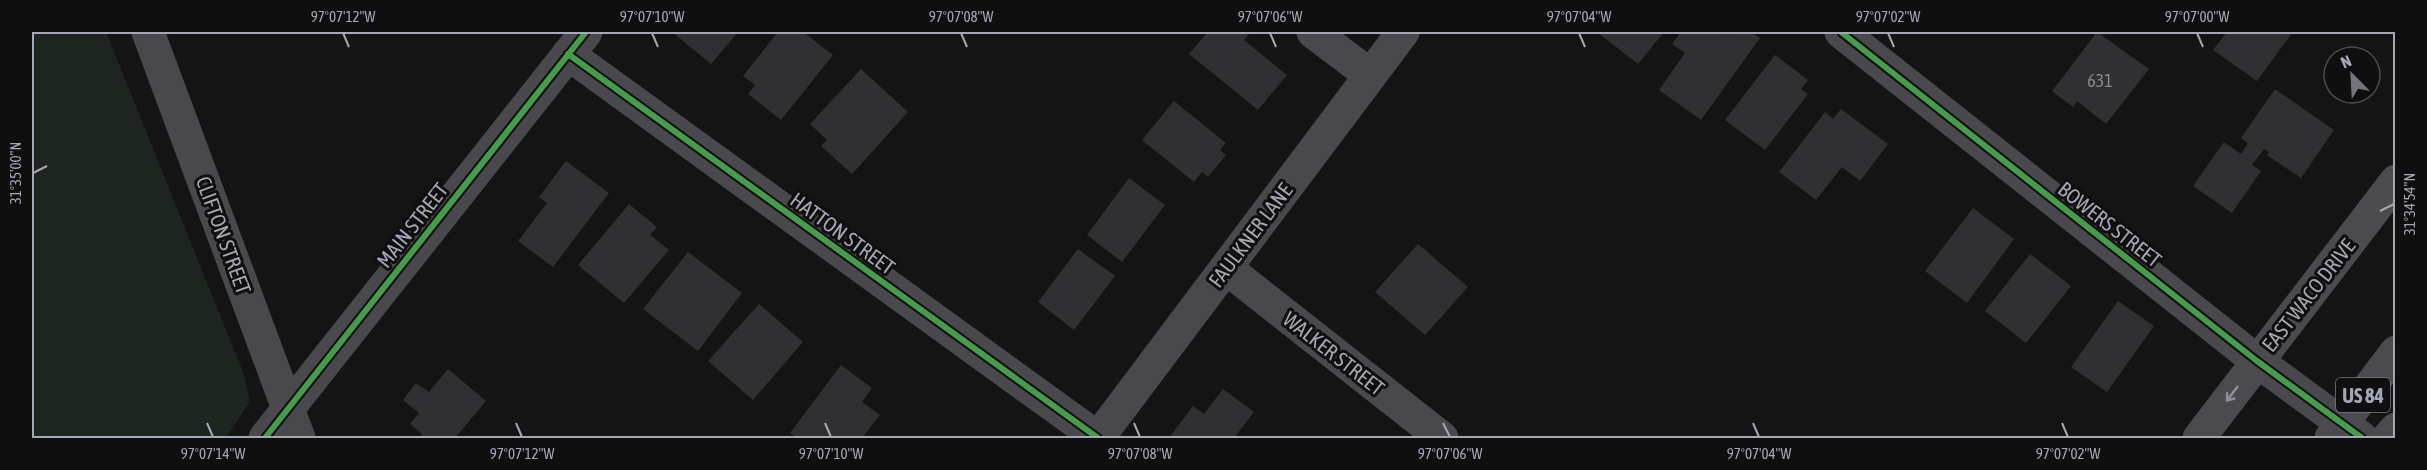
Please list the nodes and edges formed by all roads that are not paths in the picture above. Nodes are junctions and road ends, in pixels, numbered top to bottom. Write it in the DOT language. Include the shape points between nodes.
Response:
graph roads {
  1 [pos="148,32"];
  2 [pos="1313,32"];
  3 [pos="1403,32"];
  4 [pos="1841,32"];
  5 [pos="577,43"];
  6 [pos="1370,75"];
  7 [pos="2396,181"];
  8 [pos="1226,267"];
  9 [pos="2396,352"];
  10 [pos="2257,361"];
  11 [pos="293,424"];
  12 [pos="2396,429"];
  13 [pos="265,438"];
  14 [pos="1098,438"];
  15 [pos="1442,438"];
  16 [pos="2199,438"];
  17 [pos="2331,438"];
  18 [pos="2362,438"];
  19 [pos="2388,438"];
  1 -- 11 [label="street, CLIFTON STREET"];
  2 -- 6 [label="street"];
  3 -- 6 [label="street, FAULKNER LANE"];
  4 -- 10 [label="street, BOWERS STREET"];
  5 -- 11 [label="street, MAIN STREET"];
  5 -- 14 [label="street, HATTON STREET"];
  6 -- 8 [label="street, FAULKNER LANE"];
  7 -- 10 [label="main road, EAST WACO DRIVE"];
  8 -- 14 [label="street, FAULKNER LANE"];
  8 -- 15 [label="street, WALKER STREET"];
  9 -- 17 [label="main road, US 84, bridge"];
  10 -- 16 [label="main road, EAST WACO DRIVE, one-way"];
  10 -- 18 [label="street, BOWERS STREET"];
  11 -- 13 [label="street, MAIN STREET"];
  12 -- 19 [label="main road, US 84"];
}
